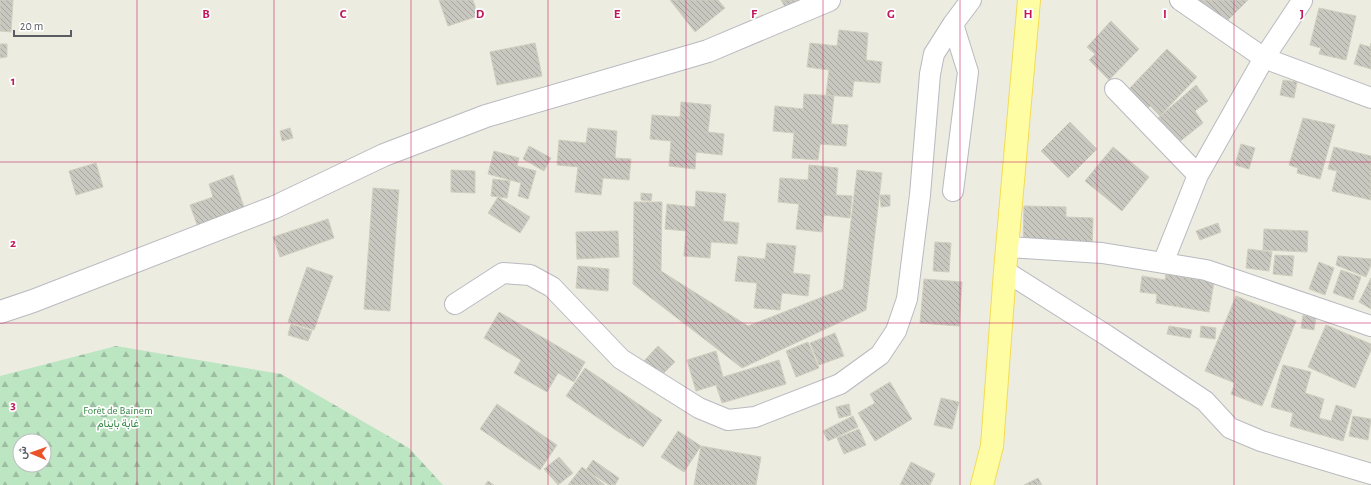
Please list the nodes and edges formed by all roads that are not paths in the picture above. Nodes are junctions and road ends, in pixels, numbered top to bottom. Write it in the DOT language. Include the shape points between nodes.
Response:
graph roads {
  1 [pos="828,0"];
  2 [pos="971,0"];
  3 [pos="1029,0"];
  4 [pos="1180,0"];
  5 [pos="1302,1"];
  6 [pos="953,24"];
  7 [pos="1264,58"];
  8 [pos="1115,89"];
  9 [pos="1371,98"];
  10 [pos="1198,175"];
  11 [pos="953,191"];
  12 [pos="1007,247"];
  13 [pos="1163,263"];
  14 [pos="1005,271"];
  15 [pos="455,304"];
  16 [pos="0,312"];
  17 [pos="1371,326"];
  18 [pos="1371,474"];
  19 [pos="982,485"];
  1 -- 16 [label="street" via="708,51 486,116 384,155 275,207"];
  2 -- 6 [label="street"];
  3 -- 12 [label="main road"];
  4 -- 7 [label="street"];
  5 -- 7 [label="street"];
  6 -- 11 [label="street" via="968,72"];
  6 -- 15 [label="street" via="934,54 930,74 920,195 907,299 896,331 880,355 840,384 755,417 728,420 699,408 621,359 552,287 530,275 503,272"];
  7 -- 9 [label="street"];
  7 -- 10 [label="street"];
  8 -- 10 [label="street"];
  10 -- 13 [label="street"];
  12 -- 13 [label="street" via="1102,253"];
  12 -- 14 [label="main road"];
  13 -- 17 [label="street" via="1206,270"];
  14 -- 18 [label="street" via="1205,401 1230,428 1261,441"];
  14 -- 19 [label="main road" via="992,446"];
}
